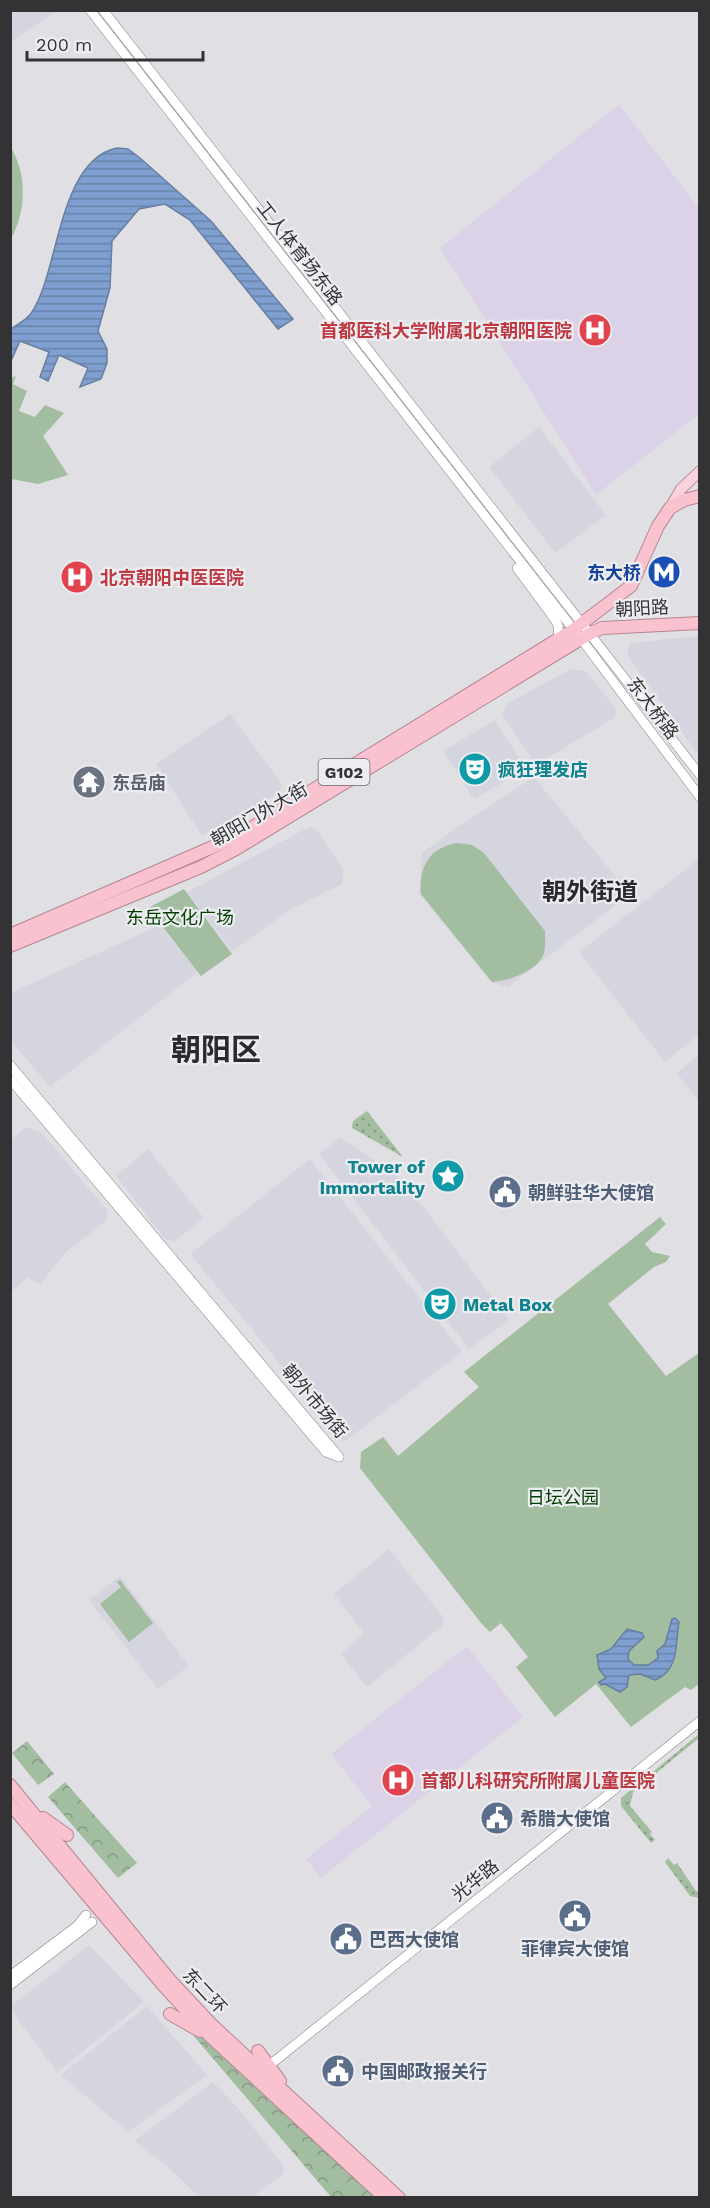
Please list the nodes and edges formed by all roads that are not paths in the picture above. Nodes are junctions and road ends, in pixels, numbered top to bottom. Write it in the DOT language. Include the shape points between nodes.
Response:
graph roads {
  1 [pos="90,10"];
  2 [pos="103,10"];
  3 [pos="699,471"];
  4 [pos="699,496"];
  5 [pos="670,508"];
  6 [pos="514,554"];
  7 [pos="699,623"];
  8 [pos="602,628"];
  9 [pos="581,632"];
  10 [pos="559,639"];
  11 [pos="699,776"];
  12 [pos="699,797"];
  13 [pos="10,934"];
  14 [pos="10,946"];
  15 [pos="10,1065"];
  16 [pos="10,1079"];
  17 [pos="699,1721"];
  18 [pos="10,1785"];
  19 [pos="10,1804"];
  20 [pos="32,1810"];
  21 [pos="67,1835"];
  22 [pos="10,1976"];
  23 [pos="10,1985"];
  24 [pos="170,2014"];
  25 [pos="210,2036"];
  26 [pos="258,2051"];
  27 [pos="271,2064"];
  28 [pos="301,2108"];
  29 [pos="385,2198"];
  30 [pos="399,2198"];
  1 -- 6 [label="main road, 工人体育场东路"];
  2 -- 9 [label="main road, 工人体育场东路"];
  3 -- 5 [label="main road" via="681,489"];
  4 -- 5 [label="highway"];
  5 -- 9 [label="highway, G102" via="631,586"];
  6 -- 9 [label="main road, 工人体育场东路"];
  6 -- 10 [label="main road" via="514,564 558,625"];
  7 -- 8 [label="highway, 朝阳路 / G102"];
  8 -- 9 [label="highway, 朝阳门外大街 / G102"];
  9 -- 10 [label="highway, 朝阳门外大街 / G102"];
  9 -- 11 [label="main road, 东大桥路"];
  9 -- 12 [label="main road, 东大桥路"];
  9 -- 14 [label="highway, 朝阳门外大街 / G102" via="236,849"];
  10 -- 13 [label="highway, 朝阳门外大街 / G102" via="238,836"];
  15 -- 16 [label="main road, 朝外市场街" via="339,1456 326,1452"];
  17 -- 27 [label="main road, 光华路"];
  18 -- 20 [label="highway, 东二环"];
  19 -- 25 [label="highway, 东二环"];
  20 -- 21 [label="highway"];
  20 -- 28 [label="highway, 东二环" via="169,1979"];
  22 -- 23 [label="main road" via="89,1919"];
  24 -- 25 [label="highway"];
  25 -- 29 [label="highway, 东二环"];
  26 -- 28 [label="highway"];
  28 -- 30 [label="highway, 东二环"];
}
